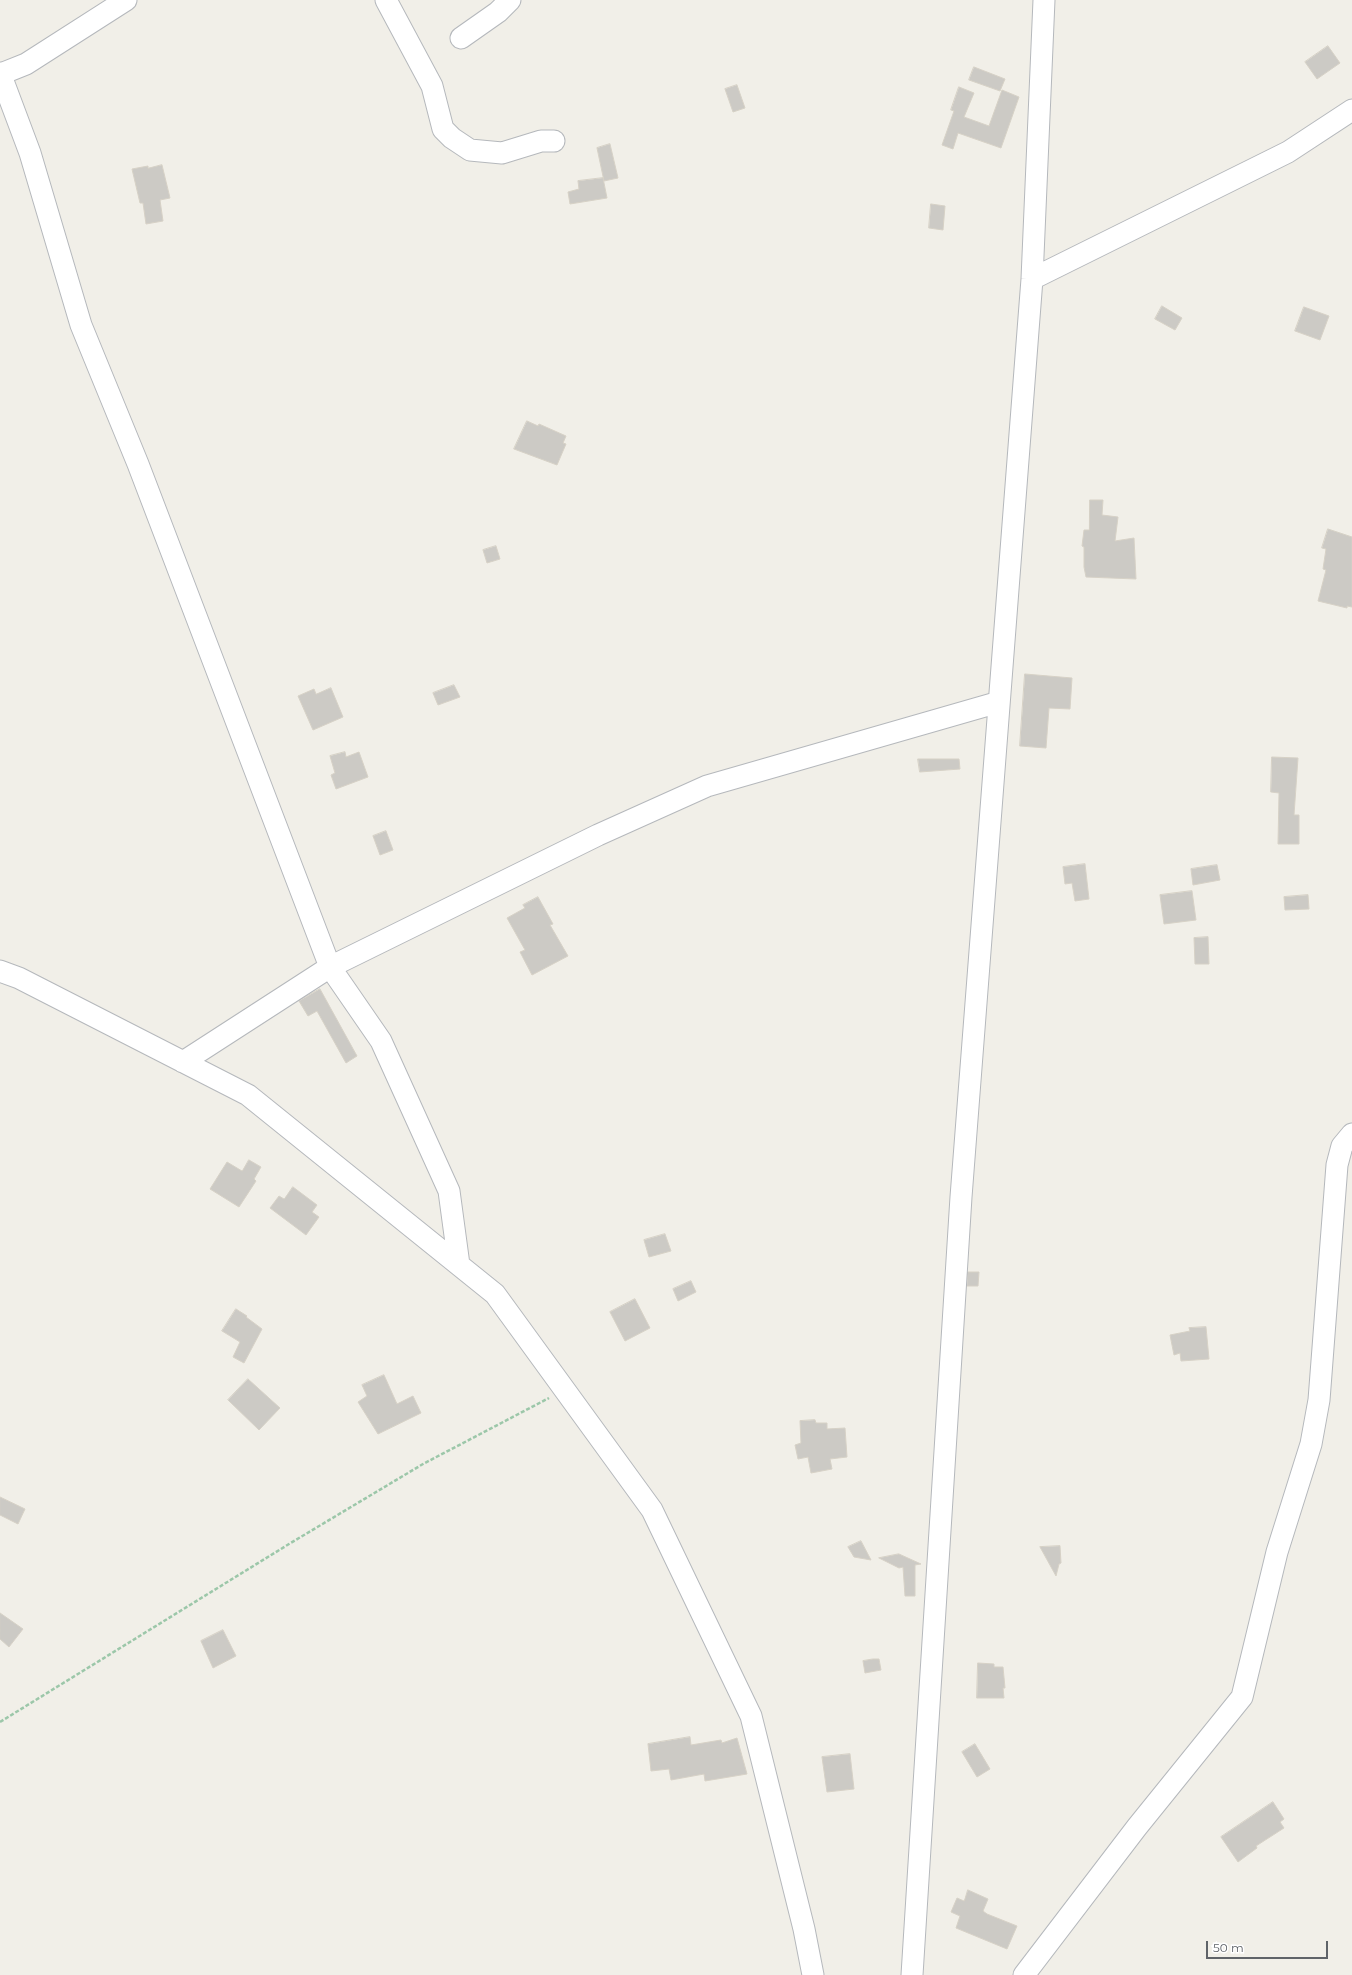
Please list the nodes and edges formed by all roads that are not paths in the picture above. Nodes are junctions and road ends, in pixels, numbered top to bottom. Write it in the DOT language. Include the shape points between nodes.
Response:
graph roads {
  1 [pos="126,0"];
  2 [pos="386,0"];
  3 [pos="510,0"];
  4 [pos="1044,0"];
  5 [pos="461,38"];
  6 [pos="0,74"];
  7 [pos="1352,110"];
  8 [pos="554,141"];
  9 [pos="1032,278"];
  10 [pos="999,702"];
  11 [pos="330,967"];
  12 [pos="0,971"];
  13 [pos="184,1062"];
  14 [pos="1352,1134"];
  15 [pos="459,1264"];
  16 [pos="813,1975"];
  17 [pos="912,1975"];
  18 [pos="1024,1975"];
  1 -- 6 [label="street" via="26,64"];
  2 -- 8 [label="street" via="432,86 444,129 452,138 470,150 502,153 540,142"];
  3 -- 5 [label="street" via="498,12"];
  4 -- 9 [label="street"];
  6 -- 11 [label="street" via="30,153 81,325 138,464"];
  7 -- 9 [label="street" via="1288,152"];
  9 -- 10 [label="street"];
  10 -- 11 [label="street" via="707,786 598,835"];
  10 -- 17 [label="street" via="961,1197"];
  11 -- 13 [label="street"];
  11 -- 15 [label="street" via="381,1041 449,1191"];
  12 -- 13 [label="street" via="19,978"];
  13 -- 15 [label="street" via="248,1095"];
  14 -- 18 [label="street" via="1342,1146 1337,1165 1319,1400 1310,1444 1277,1552 1242,1697 1137,1827"];
  15 -- 16 [label="street" via="495,1294 652,1510 751,1716"];
}
